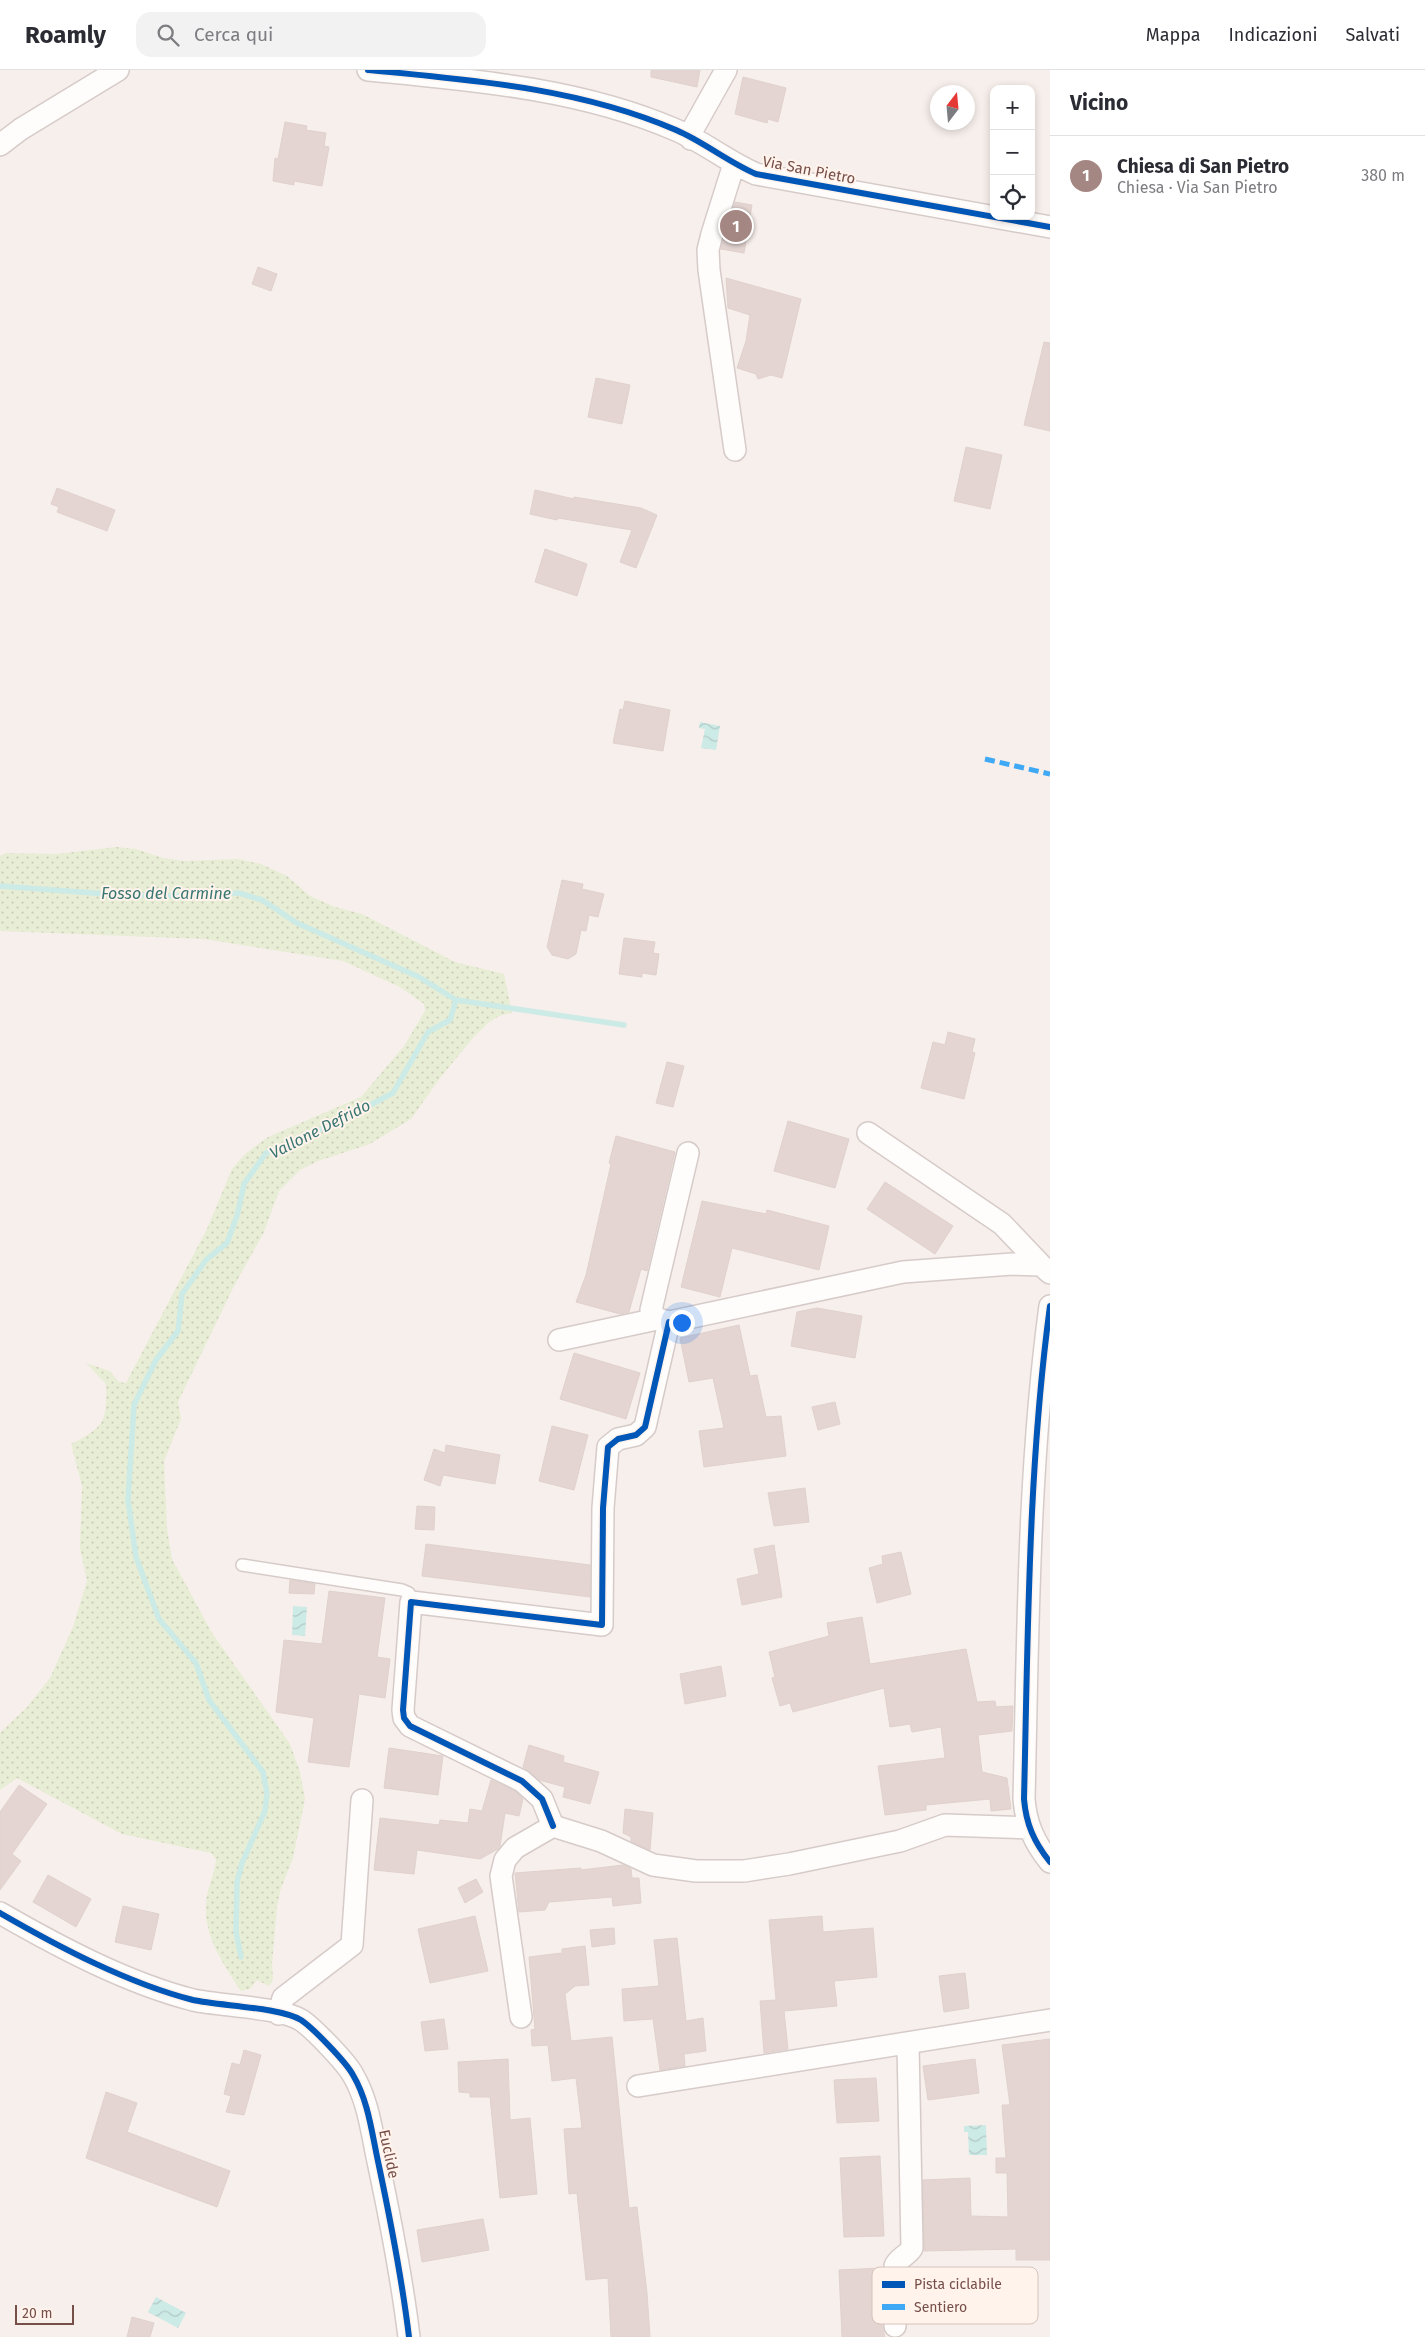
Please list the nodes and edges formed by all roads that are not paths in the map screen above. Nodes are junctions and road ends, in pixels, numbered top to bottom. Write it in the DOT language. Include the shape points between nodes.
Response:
graph roads {
  1 [pos="118,70"];
  2 [pos="368,70"];
  3 [pos="726,70"];
  4 [pos="691,139"];
  5 [pos="0,145"];
  6 [pos="734,164"];
  7 [pos="1050,227"];
  8 [pos="735,450"];
  9 [pos="868,1133"];
  10 [pos="688,1153"];
  11 [pos="1045,1269"];
  12 [pos="1050,1306"];
  13 [pos="663,1320"];
  14 [pos="559,1340"];
  15 [pos="242,1565"];
  16 [pos="410,1602"];
  17 [pos="362,1800"];
  18 [pos="553,1826"];
  19 [pos="1029,1828"];
  20 [pos="1050,1862"];
  21 [pos="0,1913"];
  22 [pos="279,2014"];
  23 [pos="521,2017"];
  24 [pos="1050,2020"];
  25 [pos="908,2044"];
  26 [pos="638,2086"];
  27 [pos="895,2267"];
  28 [pos="409,2337"];
  1 -- 5 [label="street"];
  2 -- 4 [label="street, Via San Pietro" via="571,96 609,106"];
  3 -- 4 [label="street" via="694,127"];
  4 -- 6 [label="street, Via San Pietro"];
  6 -- 7 [label="street, Via San Pietro" via="756,174"];
  6 -- 8 [label="street" via="708,250"];
  9 -- 11 [label="street" via="1002,1224"];
  10 -- 13 [label="street" via="651,1310"];
  11 -- 13 [label="street" via="1012,1264 902,1272"];
  12 -- 19 [label="street" via="1038,1412 1029,1571 1024,1799"];
  13 -- 14 [label="street"];
  13 -- 16 [label="street" via="645,1426 636,1435 618,1439 608,1448 603,1508 602,1625"];
  15 -- 16 [label="lane" via="402,1590 408,1593"];
  16 -- 18 [label="street" via="404,1718 410,1726 528,1785 542,1799"];
  17 -- 22 [label="street" via="352,1946 283,1998"];
  18 -- 19 [label="street" via="601,1841 653,1865 744,1871 900,1841 945,1825"];
  18 -- 23 [label="street" via="515,1848 505,1860 501,1876"];
  19 -- 20 [label="street"];
  21 -- 22 [label="street, Euclide" via="47,1940 142,1983 193,2000"];
  22 -- 28 [label="street, Euclide" via="301,2020 342,2060 366,2103 402,2277"];
  24 -- 25 [label="street"];
  25 -- 26 [label="street"];
  25 -- 27 [label="street" via="912,2248 896,2262"];
}
